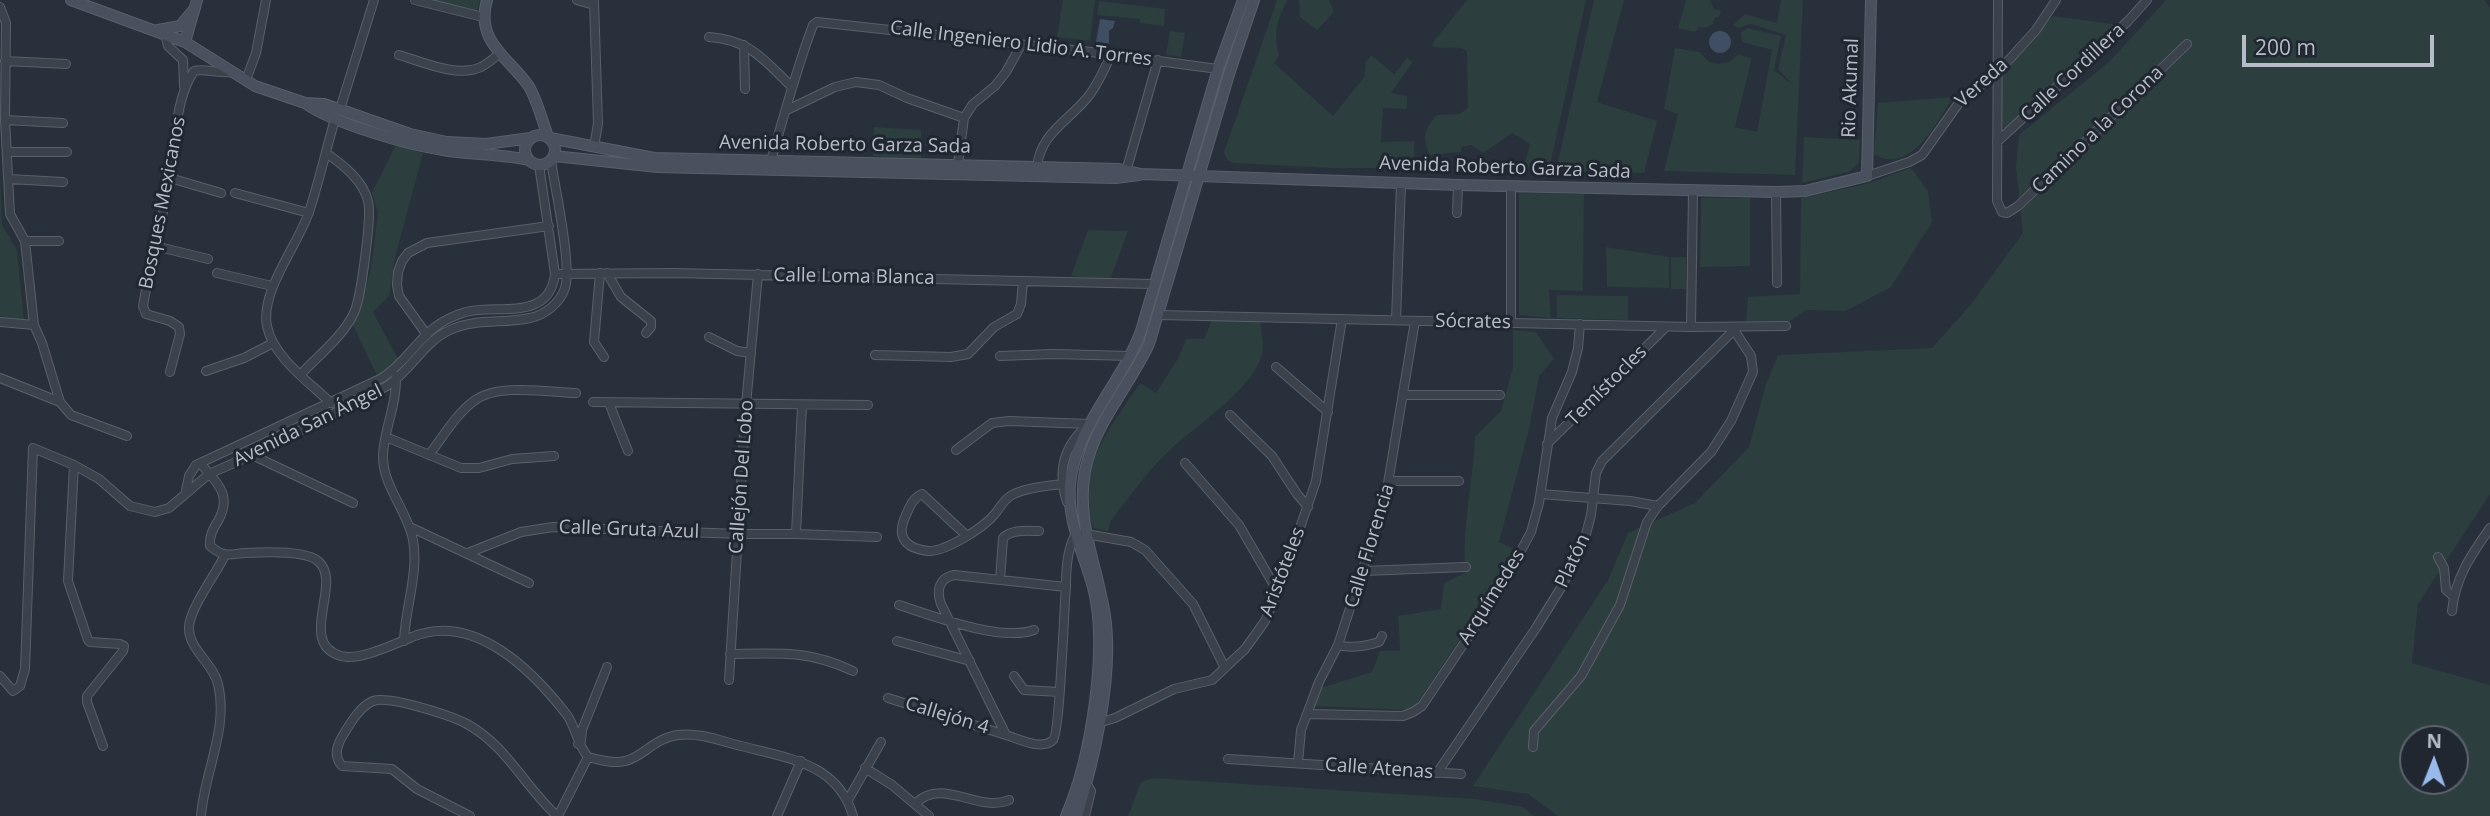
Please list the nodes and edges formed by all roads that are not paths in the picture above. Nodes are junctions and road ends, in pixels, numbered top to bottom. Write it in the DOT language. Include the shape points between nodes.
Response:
graph roads {
  1 [pos="71,0"];
  2 [pos="266,0"];
  3 [pos="374,0"];
  4 [pos="415,0"];
  5 [pos="487,0"];
  6 [pos="577,0"];
  7 [pos="1243,0"];
  8 [pos="1254,0"];
  9 [pos="1871,0"];
  10 [pos="1998,0"];
  11 [pos="2056,0"];
  12 [pos="2147,0"];
  13 [pos="594,3"];
  14 [pos="196,4"];
  15 [pos="0,7"];
  16 [pos="483,17"];
  17 [pos="161,32"];
  18 [pos="709,37"];
  19 [pos="185,42"];
  20 [pos="2187,44"];
  21 [pos="744,45"];
  22 [pos="1021,45"];
  23 [pos="499,54"];
  24 [pos="400,55"];
  25 [pos="1111,55"];
  26 [pos="1158,60"];
  27 [pos="5,61"];
  28 [pos="66,64"];
  29 [pos="1218,69"];
  30 [pos="233,72"];
  31 [pos="1997,73"];
  32 [pos="246,80"];
  33 [pos="791,86"];
  34 [pos="745,89"];
  35 [pos="184,92"];
  36 [pos="787,110"];
  37 [pos="538,111"];
  38 [pos="337,114"];
  39 [pos="964,117"];
  40 [pos="5,120"];
  41 [pos="63,123"];
  42 [pos="533,136"];
  43 [pos="549,137"];
  44 [pos="1997,142"];
  45 [pos="5,146"];
  46 [pos="599,147"];
  47 [pos="67,152"];
  48 [pos="326,153"];
  49 [pos="1866,153"];
  50 [pos="552,158"];
  51 [pos="671,159"];
  52 [pos="581,160"];
  53 [pos="771,161"];
  54 [pos="534,162"];
  55 [pos="635,165"];
  56 [pos="1037,167"];
  57 [pos="707,168"];
  58 [pos="957,170"];
  59 [pos="1125,174"];
  60 [pos="1185,176"];
  61 [pos="1199,176"];
  62 [pos="1867,176"];
  63 [pos="170,178"];
  64 [pos="9,179"];
  65 [pos="1852,180"];
  66 [pos="63,182"];
  67 [pos="1401,183"];
  68 [pos="1458,185"];
  69 [pos="1511,186"];
  70 [pos="1693,190"];
  71 [pos="235,192"];
  72 [pos="1776,192"];
  73 [pos="220,193"];
  74 [pos="309,213"];
  75 [pos="1457,213"];
  76 [pos="549,226"];
  77 [pos="25,241"];
  78 [pos="59,241"];
  79 [pos="155,246"];
  80 [pos="208,259"];
  81 [pos="218,273"];
  82 [pos="604,273"];
  83 [pos="555,274"];
  84 [pos="567,274"];
  85 [pos="758,274"];
  86 [pos="1023,281"];
  87 [pos="1777,283"];
  88 [pos="1153,284"];
  89 [pos="272,286"];
  90 [pos="1159,315"];
  91 [pos="1342,319"];
  92 [pos="1396,320"];
  93 [pos="1415,321"];
  94 [pos="1,322"];
  95 [pos="1511,323"];
  96 [pos="1580,324"];
  97 [pos="34,325"];
  98 [pos="1786,326"];
  99 [pos="1666,327"];
  100 [pos="1691,327"];
  101 [pos="1734,329"];
  102 [pos="425,333"];
  103 [pos="646,333"];
  104 [pos="709,337"];
  105 [pos="432,340"];
  106 [pos="273,343"];
  107 [pos="751,353"];
  108 [pos="875,355"];
  109 [pos="1000,356"];
  110 [pos="1130,356"];
  111 [pos="604,357"];
  112 [pos="396,366"];
  113 [pos="1276,367"];
  114 [pos="206,371"];
  115 [pos="170,372"];
  116 [pos="301,374"];
  117 [pos="0,378"];
  118 [pos="397,380"];
  119 [pos="576,393"];
  120 [pos="1405,395"];
  121 [pos="1500,395"];
  122 [pos="60,402"];
  123 [pos="593,402"];
  124 [pos="609,402"];
  125 [pos="331,403"];
  126 [pos="746,405"];
  127 [pos="802,405"];
  128 [pos="868,405"];
  129 [pos="1328,412"];
  130 [pos="1230,415"];
  131 [pos="1088,424"];
  132 [pos="127,436"];
  133 [pos="386,437"];
  134 [pos="1547,444"];
  135 [pos="956,450"];
  136 [pos="628,451"];
  137 [pos="252,455"];
  138 [pos="429,455"];
  139 [pos="554,456"];
  140 [pos="200,463"];
  141 [pos="1185,463"];
  142 [pos="74,465"];
  143 [pos="209,474"];
  144 [pos="1390,481"];
  145 [pos="1459,481"];
  146 [pos="1066,484"];
  147 [pos="186,492"];
  148 [pos="1541,494"];
  149 [pos="1592,498"];
  150 [pos="353,503"];
  151 [pos="1658,506"];
  152 [pos="1308,507"];
  153 [pos="1070,514"];
  154 [pos="1085,516"];
  155 [pos="410,527"];
  156 [pos="2490,528"];
  157 [pos="1039,531"];
  158 [pos="739,534"];
  159 [pos="796,534"];
  160 [pos="967,536"];
  161 [pos="877,537"];
  162 [pos="1079,538"];
  163 [pos="468,553"];
  164 [pos="225,555"];
  165 [pos="2438,557"];
  166 [pos="1466,567"];
  167 [pos="1364,571"];
  168 [pos="1000,580"];
  169 [pos="529,583"];
  170 [pos="1066,587"];
  171 [pos="1278,592"];
  172 [pos="2454,596"];
  173 [pos="900,605"];
  174 [pos="2452,611"];
  175 [pos="951,623"];
  176 [pos="1034,630"];
  177 [pos="1382,636"];
  178 [pos="404,641"];
  179 [pos="897,641"];
  180 [pos="1338,645"];
  181 [pos="730,654"];
  182 [pos="970,661"];
  183 [pos="607,667"];
  184 [pos="1226,668"];
  185 [pos="853,671"];
  186 [pos="0,676"];
  187 [pos="1014,676"];
  188 [pos="729,680"];
  189 [pos="1059,692"];
  190 [pos="888,698"];
  191 [pos="1307,714"];
  192 [pos="1095,723"];
  193 [pos="1006,735"];
  194 [pos="881,742"];
  195 [pos="578,744"];
  196 [pos="103,746"];
  197 [pos="1533,747"];
  198 [pos="588,758"];
  199 [pos="1228,759"];
  200 [pos="801,761"];
  201 [pos="1298,763"];
  202 [pos="865,768"];
  203 [pos="1437,773"];
  204 [pos="1461,774"];
  205 [pos="1086,783"];
  206 [pos="848,800"];
  207 [pos="1009,800"];
  208 [pos="916,803"];
  209 [pos="201,816"];
  210 [pos="470,816"];
  211 [pos="557,816"];
  212 [pos="777,816"];
  213 [pos="853,816"];
  214 [pos="929,816"];
  215 [pos="1066,816"];
  216 [pos="1077,816"];
  217 [pos="1086,816"];
  1 -- 17 [label="street"];
  2 -- 32 [label="street"];
  3 -- 38 [label="street"];
  4 -- 16 [label="street"];
  5 -- 16 [label="street"];
  6 -- 13 [label="street"];
  7 -- 29 [label="street"];
  8 -- 61 [label="street"];
  9 -- 49 [label="street, Rio Akumal"];
  10 -- 31 [label="street"];
  11 -- 31 [label="street, Vereda"];
  12 -- 44 [label="street, Calle Cordillera"];
  13 -- 46 [label="street"];
  14 -- 17 [label="street" via="180,26"];
  14 -- 19 [label="street"];
  15 -- 27 [label="street" via="6,19"];
  16 -- 23 [label="street"];
  17 -- 19 [label="street"];
  17 -- 35 [label="street, Bosques Mexicanos" via="183,60"];
  18 -- 21 [label="street"];
  19 -- 30 [label="street"];
  20 -- 44 [label="street, Camino a la Corona" via="2007,213 1997,201"];
  21 -- 33 [label="street"];
  21 -- 34 [label="street"];
  22 -- 25 [label="street, Calle Ingeniero Lidio A. Torres"];
  22 -- 33 [label="street, Calle Ingeniero Lidio A. Torres" via="824,21 813,25"];
  22 -- 39 [label="street" via="995,86"];
  23 -- 24 [label="street" via="465,71"];
  23 -- 37 [label="street" via="528,85"];
  25 -- 26 [label="street, Calle Ingeniero Lidio A. Torres"];
  25 -- 56 [label="street" via="1090,95 1046,140"];
  26 -- 29 [label="street, Calle Ingeniero Lidio A. Torres"];
  26 -- 59 [label="street"];
  27 -- 28 [label="street"];
  27 -- 40 [label="street"];
  29 -- 60 [label="street"];
  30 -- 32 [label="street"];
  30 -- 35 [label="street, Bosques Mexicanos" via="194,71"];
  31 -- 44 [label="street"];
  31 -- 62 [label="street, Vereda" via="1961,100 1922,155"];
  32 -- 38 [label="street"];
  33 -- 36 [label="street"];
  35 -- 63 [label="street, Bosques Mexicanos"];
  36 -- 39 [label="street" via="856,82 879,85"];
  36 -- 53 [label="street"];
  37 -- 42 [label="street"];
  37 -- 43 [label="street"];
  38 -- 42 [label="street" via="447,142 486,144"];
  38 -- 48 [label="street"];
  38 -- 54 [label="street" via="426,147"];
  39 -- 58 [label="street"];
  40 -- 41 [label="street"];
  40 -- 45 [label="street"];
  42 -- 43 [label="street"];
  42 -- 54 [label="street" via="525,151"];
  43 -- 46 [label="street, Avenida Roberto Garza Sada"];
  43 -- 50 [label="street" via="555,148"];
  45 -- 47 [label="street"];
  45 -- 64 [label="street"];
  46 -- 51 [label="street, Avenida Roberto Garza Sada"];
  46 -- 52 [label="street"];
  48 -- 74 [label="street"];
  48 -- 116 [label="street" via="348,170 368,199 361,289 347,325"];
  49 -- 62 [label="street, Rio Akumal"];
  49 -- 65 [label="street"];
  50 -- 52 [label="street, Avenida Roberto Garza Sada"];
  50 -- 54 [label="street"];
  50 -- 84 [label="street"];
  51 -- 53 [label="street, Avenida Roberto Garza Sada"];
  51 -- 55 [label="street"];
  51 -- 57 [label="street"];
  52 -- 55 [label="street, Avenida Roberto Garza Sada"];
  53 -- 58 [label="street, Avenida Roberto Garza Sada"];
  54 -- 76 [label="street"];
  55 -- 57 [label="street, Avenida Roberto Garza Sada"];
  56 -- 58 [label="street, Avenida Roberto Garza Sada"];
  56 -- 59 [label="street, Avenida Roberto Garza Sada"];
  57 -- 58 [label="street, Avenida Roberto Garza Sada"];
  58 -- 59 [label="street, Avenida Roberto Garza Sada"];
  59 -- 60 [label="street, Avenida Roberto Garza Sada"];
  60 -- 61 [label="street, Avenida Roberto Garza Sada"];
  60 -- 88 [label="street"];
  61 -- 67 [label="street, Avenida Roberto Garza Sada"];
  61 -- 90 [label="street"];
  62 -- 65 [label="street, Avenida Roberto Garza Sada"];
  63 -- 73 [label="street"];
  63 -- 79 [label="street, Bosques Mexicanos"];
  64 -- 66 [label="street"];
  64 -- 77 [label="street" via="10,214"];
  65 -- 72 [label="street, Avenida Roberto Garza Sada" via="1805,191"];
  67 -- 68 [label="street, Avenida Roberto Garza Sada"];
  67 -- 92 [label="street"];
  68 -- 69 [label="street, Avenida Roberto Garza Sada"];
  68 -- 75 [label="street"];
  69 -- 70 [label="street, Avenida Roberto Garza Sada"];
  69 -- 95 [label="street"];
  70 -- 72 [label="street, Avenida Roberto Garza Sada"];
  70 -- 100 [label="street"];
  71 -- 74 [label="street"];
  72 -- 87 [label="street"];
  74 -- 89 [label="street"];
  76 -- 83 [label="street"];
  76 -- 102 [label="street" via="427,243 408,253 402,261 399,296"];
  77 -- 78 [label="street"];
  77 -- 97 [label="street"];
  79 -- 80 [label="street"];
  79 -- 115 [label="street, Bosques Mexicanos" via="143,310 179,327"];
  81 -- 89 [label="street"];
  82 -- 84 [label="street, Calle Loma Blanca"];
  82 -- 85 [label="street, Calle Loma Blanca"];
  82 -- 103 [label="street" via="621,297 651,321"];
  82 -- 111 [label="street" via="594,342"];
  83 -- 84 [label="street, Calle Loma Blanca"];
  83 -- 102 [label="street, Avenida San Ángel" via="551,291 536,304 466,312"];
  84 -- 105 [label="street, Avenida San Ángel" via="561,297 544,313 461,325"];
  85 -- 86 [label="street, Calle Loma Blanca"];
  85 -- 107 [label="street, Callejón Del Lobo"];
  86 -- 88 [label="street, Calle Loma Blanca"];
  86 -- 108 [label="street" via="1017,314 994,327 968,354"];
  88 -- 110 [label="street"];
  89 -- 106 [label="street" via="266,324"];
  90 -- 91 [label="street, Sócrates"];
  90 -- 154 [label="street" via="1142,358 1091,448 1083,479"];
  91 -- 92 [label="street, Sócrates"];
  91 -- 129 [label="street, Aristóteles"];
  92 -- 93 [label="street, Sócrates"];
  93 -- 95 [label="street, Sócrates"];
  93 -- 120 [label="street, Calle Florencia"];
  94 -- 97 [label="street"];
  95 -- 96 [label="street, Sócrates"];
  96 -- 99 [label="street, Sócrates"];
  96 -- 134 [label="street, Arquímedes" via="1575,359 1555,408"];
  97 -- 122 [label="street"];
  98 -- 101 [label="street, Sócrates"];
  99 -- 100 [label="street, Sócrates"];
  99 -- 134 [label="street, Temístocles"];
  100 -- 101 [label="street, Sócrates"];
  101 -- 149 [label="street, Platón" via="1602,461"];
  101 -- 151 [label="street" via="1752,360 1753,372 1711,452"];
  102 -- 105 [label="street"];
  102 -- 112 [label="street, Avenida San Ángel"];
  104 -- 107 [label="street"];
  105 -- 118 [label="street, Avenida San Ángel"];
  106 -- 114 [label="street"];
  106 -- 116 [label="street"];
  107 -- 126 [label="street, Callejón Del Lobo"];
  109 -- 110 [label="street"];
  110 -- 131 [label="street"];
  112 -- 118 [label="street"];
  112 -- 125 [label="street, Avenida San Ángel"];
  113 -- 129 [label="street"];
  116 -- 125 [label="street"];
  117 -- 122 [label="street"];
  118 -- 133 [label="street"];
  118 -- 137 [label="street, Avenida San Ángel"];
  119 -- 138 [label="street" via="504,391 483,395 468,406"];
  120 -- 121 [label="street"];
  120 -- 144 [label="street, Calle Florencia"];
  122 -- 132 [label="street" via="71,415"];
  123 -- 124 [label="street"];
  124 -- 126 [label="street"];
  124 -- 136 [label="street"];
  125 -- 140 [label="street, Avenida San Ángel"];
  126 -- 127 [label="street"];
  126 -- 158 [label="street, Callejón Del Lobo"];
  127 -- 128 [label="street"];
  127 -- 159 [label="street"];
  129 -- 152 [label="street, Aristóteles"];
  130 -- 152 [label="street" via="1272,456"];
  131 -- 135 [label="street" via="992,423"];
  131 -- 146 [label="street"];
  133 -- 138 [label="street"];
  133 -- 155 [label="street" via="387,476"];
  134 -- 148 [label="street, Arquímedes"];
  137 -- 143 [label="street, Avenida San Ángel"];
  137 -- 150 [label="street"];
  138 -- 139 [label="street" via="470,469 512,458"];
  140 -- 143 [label="street"];
  140 -- 147 [label="street, Avenida San Ángel" via="192,471"];
  141 -- 171 [label="street" via="1239,525"];
  142 -- 147 [label="street, Avenida San Ángel" via="142,511 169,508"];
  142 -- 186 [label="street, Avenida San Ángel" via="33,448 25,669 20,686 13,691"];
  142 -- 196 [label="street" via="71,597 88,640 124,646 87,696"];
  143 -- 147 [label="street, Avenida San Ángel"];
  143 -- 164 [label="street" via="225,501 210,547"];
  144 -- 145 [label="street"];
  144 -- 167 [label="street, Calle Florencia"];
  146 -- 153 [label="street"];
  146 -- 160 [label="street" via="1015,493"];
  148 -- 149 [label="street"];
  148 -- 191 [label="street, Arquímedes" via="1531,532 1512,571 1422,706 1403,716"];
  149 -- 151 [label="street"];
  149 -- 203 [label="street, Platón" via="1585,538 1562,586"];
  151 -- 197 [label="street" via="1644,529 1620,605 1581,676 1534,731"];
  152 -- 171 [label="street, Aristóteles"];
  153 -- 154 [label="street"];
  153 -- 162 [label="street"];
  154 -- 162 [label="street"];
  155 -- 163 [label="street"];
  155 -- 178 [label="street" via="415,553"];
  156 -- 172 [label="street" via="2462,570"];
  157 -- 168 [label="street" via="1017,531 1003,538"];
  158 -- 159 [label="street, Calle Gruta Azul"];
  158 -- 163 [label="street, Calle Gruta Azul" via="553,527 521,532"];
  158 -- 181 [label="street, Callejón Del Lobo"];
  159 -- 161 [label="street, Calle Gruta Azul"];
  160 -- 160 [label="street" via="927,551 904,541 901,528 911,504 922,494"];
  162 -- 170 [label="street" via="1068,557"];
  162 -- 184 [label="street" via="1131,542 1145,550 1193,604"];
  162 -- 192 [label="street" via="1098,622"];
  163 -- 169 [label="street"];
  164 -- 178 [label="street" via="279,553 319,562 326,582 321,631 328,647 340,656 362,655"];
  164 -- 209 [label="street" via="189,628 193,643 217,678 219,692 218,738"];
  165 -- 172 [label="street" via="2446,590"];
  166 -- 167 [label="street"];
  167 -- 180 [label="street, Calle Florencia"];
  168 -- 170 [label="street"];
  168 -- 175 [label="street" via="954,575 944,579 939,596"];
  170 -- 189 [label="street"];
  171 -- 184 [label="street, Aristóteles" via="1258,632"];
  172 -- 174 [label="street"];
  173 -- 175 [label="street"];
  175 -- 176 [label="street" via="1014,633"];
  175 -- 182 [label="street"];
  177 -- 180 [label="street" via="1370,645"];
  178 -- 195 [label="street" via="449,631 470,635 503,652 569,718"];
  179 -- 182 [label="street"];
  180 -- 191 [label="street, Calle Florencia"];
  181 -- 185 [label="street" via="800,654"];
  181 -- 188 [label="street, Callejón Del Lobo"];
  182 -- 193 [label="street"];
  183 -- 195 [label="street"];
  184 -- 192 [label="street, Aristóteles" via="1212,680 1174,689"];
  187 -- 189 [label="street" via="1024,690"];
  189 -- 193 [label="street, Callejón 4" via="1052,741 1041,744"];
  190 -- 193 [label="street, Callejón 4"];
  191 -- 201 [label="street, Calle Florencia"];
  192 -- 205 [label="street" via="1095,751"];
  192 -- 215 [label="street"];
  194 -- 202 [label="street"];
  195 -- 198 [label="street"];
  198 -- 200 [label="street" via="626,761 660,740 681,734"];
  198 -- 211 [label="street"];
  199 -- 201 [label="street, Calle Atenas"];
  200 -- 206 [label="street" via="826,775"];
  200 -- 212 [label="street"];
  201 -- 203 [label="street, Calle Atenas"];
  202 -- 206 [label="street"];
  202 -- 208 [label="street"];
  203 -- 204 [label="street, Calle Atenas"];
  205 -- 216 [label="street"];
  205 -- 217 [label="street" via="1091,791"];
  206 -- 213 [label="street"];
  207 -- 208 [label="street" via="994,803 939,793"];
  208 -- 214 [label="street"];
  210 -- 211 [label="street" via="417,789 392,769 342,766 337,758 338,743 363,707 382,699 464,722 498,746"];
}
